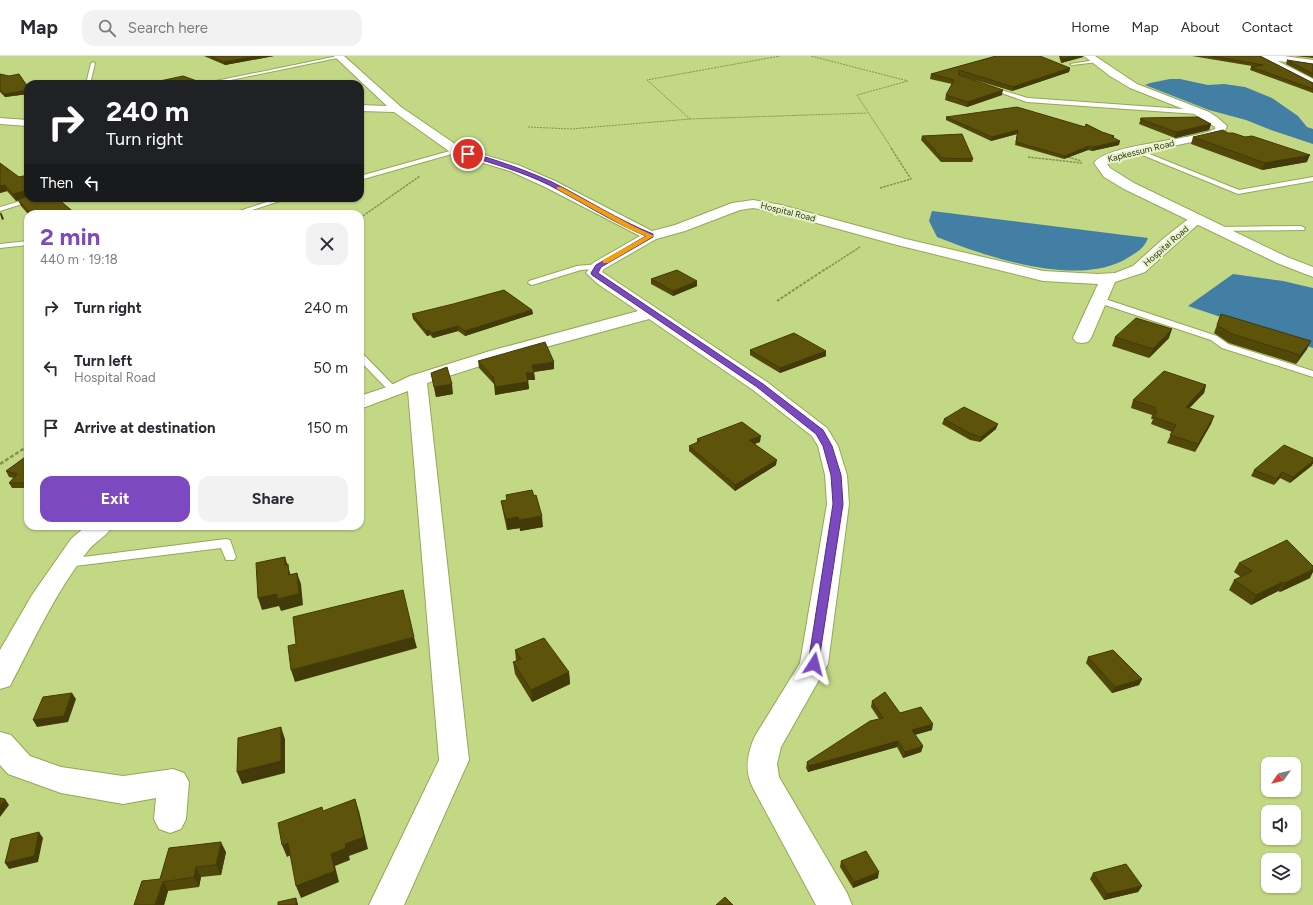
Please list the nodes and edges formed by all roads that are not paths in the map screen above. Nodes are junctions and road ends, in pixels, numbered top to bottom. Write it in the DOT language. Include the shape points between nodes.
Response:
graph roads {
  1 [pos="339,56"];
  2 [pos="1261,56"];
  3 [pos="1265,56"];
  4 [pos="1093,59"];
  5 [pos="93,63"];
  6 [pos="1313,63"];
  7 [pos="1072,64"];
  8 [pos="89,80"];
  9 [pos="222,80"];
  10 [pos="1313,83"];
  11 [pos="983,84"];
  12 [pos="364,108"];
  13 [pos="397,109"];
  14 [pos="1198,112"];
  15 [pos="0,121"];
  16 [pos="24,123"];
  17 [pos="457,151"];
  18 [pos="1137,151"];
  19 [pos="364,177"];
  20 [pos="1313,178"];
  21 [pos="24,202"];
  22 [pos="273,202"];
  23 [pos="0,209"];
  24 [pos="246,210"];
  25 [pos="1196,219"];
  26 [pos="1301,228"];
  27 [pos="1218,229"];
  28 [pos="651,236"];
  29 [pos="24,243"];
  30 [pos="0,246"];
  31 [pos="598,266"];
  32 [pos="1313,272"];
  33 [pos="1109,278"];
  34 [pos="532,283"];
  35 [pos="1099,300"];
  36 [pos="651,313"];
  37 [pos="1082,338"];
  38 [pos="364,360"];
  39 [pos="1313,374"];
  40 [pos="417,380"];
  41 [pos="394,391"];
  42 [pos="364,402"];
  43 [pos="96,530"];
  44 [pos="230,557"];
  45 [pos="67,563"];
  46 [pos="0,678"];
  47 [pos="0,744"];
  48 [pos="170,819"];
  49 [pos="386,905"];
  50 [pos="835,905"];
  1 -- 9 [label="lane"];
  1 -- 13 [label="street"];
  2 -- 10 [label="street"];
  3 -- 6 [label="street"];
  4 -- 7 [label="lane"];
  4 -- 14 [label="street, Kapkessum Road" via="1140,89"];
  5 -- 8 [label="lane"];
  11 -- 14 [label="lane" via="1027,100"];
  12 -- 13 [label="street"];
  13 -- 17 [label="street"];
  14 -- 18 [label="street, Kapkessum Road" via="1216,121 1221,126 1220,131 1209,136"];
  15 -- 16 [label="street"];
  17 -- 19 [label="lane"];
  17 -- 28 [label="street" via="514,168"];
  18 -- 20 [label="lane" via="1238,192"];
  18 -- 25 [label="street, Kapkessum Road" via="1100,163 1110,175"];
  21 -- 23 [label="lane"];
  22 -- 24 [label="lane"];
  25 -- 27 [label="street, Kapkessum Road"];
  25 -- 33 [label="street, Hospital Road" via="1139,269"];
  26 -- 27 [label="lane"];
  27 -- 32 [label="street, Kapkessum Road"];
  28 -- 31 [label="street, Hospital Road"];
  28 -- 33 [label="street, Hospital Road" via="737,206 753,204 1043,276"];
  29 -- 30 [label="lane"];
  31 -- 34 [label="lane" via="580,268"];
  31 -- 36 [label="street" via="594,271 597,276"];
  33 -- 35 [label="street"];
  35 -- 37 [label="street"];
  35 -- 39 [label="lane" via="1214,338 1225,346"];
  36 -- 40 [label="street" via="496,355"];
  36 -- 50 [label="street" via="760,386 820,432 828,446 836,475 838,504 814,664 766,746 762,764 764,779"];
  38 -- 41 [label="lane"];
  40 -- 41 [label="street"];
  40 -- 49 [label="street" via="454,760"];
  41 -- 42 [label="street"];
  43 -- 45 [label="street" via="79,545"];
  44 -- 45 [label="lane" via="226,543"];
  45 -- 46 [label="street" via="41,601"];
  47 -- 48 [label="street" via="19,765 61,780 123,790 173,782"];
}
